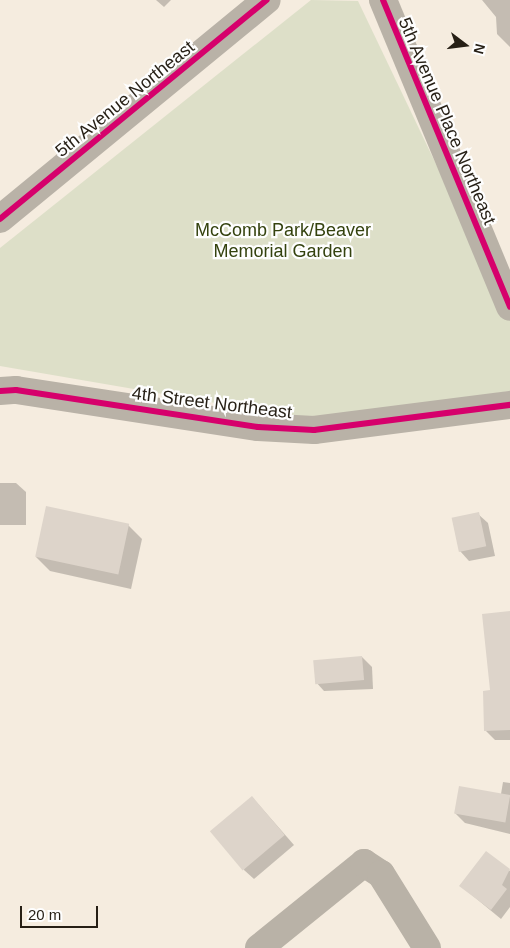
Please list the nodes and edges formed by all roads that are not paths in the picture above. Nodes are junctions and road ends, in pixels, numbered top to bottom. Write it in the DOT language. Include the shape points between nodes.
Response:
graph roads {
  1 [pos="267,0"];
  2 [pos="383,0"];
  3 [pos="0,219"];
  4 [pos="510,307"];
  5 [pos="0,392"];
  6 [pos="510,405"];
  7 [pos="259,948"];
  8 [pos="428,948"];
  1 -- 3 [label="street, 5th Avenue Northeast"];
  2 -- 4 [label="street, 5th Avenue Place Northeast"];
  5 -- 6 [label="street, 4th Street Northeast" via="16,390 258,427 314,430"];
  7 -- 8 [label="street" via="345,874 364,863 381,874"];
}
